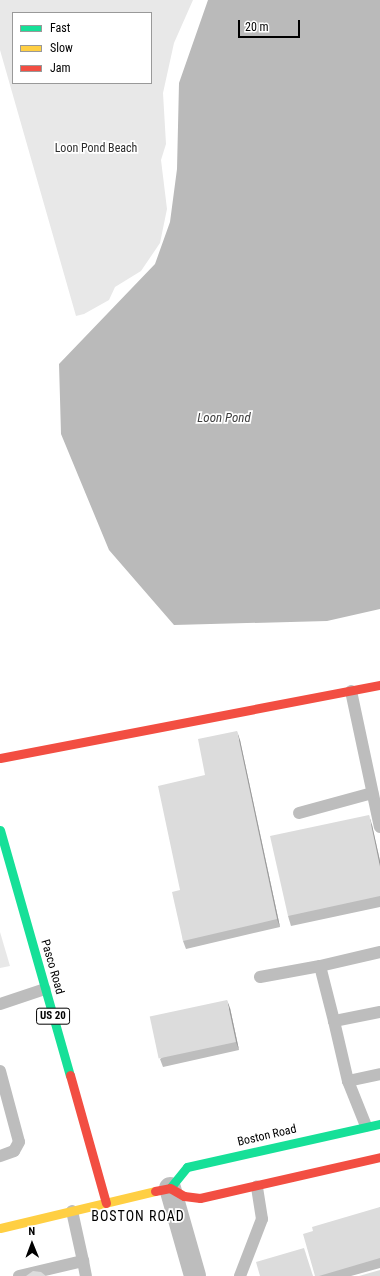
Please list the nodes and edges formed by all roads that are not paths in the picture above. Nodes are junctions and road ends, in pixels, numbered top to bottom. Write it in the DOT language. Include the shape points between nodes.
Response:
graph roads {
  1 [pos="380,685"];
  2 [pos="351,691"];
  3 [pos="0,758"];
  4 [pos="372,793"];
  5 [pos="299,813"];
  6 [pos="380,828"];
  7 [pos="0,830"];
  8 [pos="380,952"];
  9 [pos="320,966"];
  10 [pos="260,977"];
  11 [pos="45,989"];
  12 [pos="0,1004"];
  13 [pos="380,1012"];
  14 [pos="334,1021"];
  15 [pos="0,1072"];
  16 [pos="380,1074"];
  17 [pos="348,1081"];
  18 [pos="380,1124"];
  19 [pos="366,1126"];
  20 [pos="0,1156"];
  21 [pos="380,1157"];
  22 [pos="257,1186"];
  23 [pos="170,1188"];
  24 [pos="106,1203"];
  25 [pos="72,1211"];
  26 [pos="0,1228"];
  27 [pos="82,1261"];
  28 [pos="19,1276"];
  29 [pos="86,1276"];
  30 [pos="195,1276"];
  31 [pos="240,1276"];
  1 -- 2 [label="main road"];
  2 -- 3 [label="main road"];
  2 -- 4 [label="lane"];
  4 -- 5 [label="lane"];
  4 -- 6 [label="lane"];
  7 -- 11 [label="main road, Pasco Road / US 20"];
  8 -- 9 [label="lane"];
  9 -- 10 [label="lane"];
  9 -- 14 [label="lane"];
  11 -- 12 [label="lane"];
  11 -- 24 [label="main road, Pasco Road / US 20"];
  13 -- 14 [label="lane"];
  14 -- 17 [label="lane"];
  15 -- 20 [label="lane" via="19,1142 14,1152"];
  16 -- 17 [label="lane"];
  17 -- 19 [label="lane"];
  18 -- 19 [label="main road, Boston Road"];
  19 -- 23 [label="main road, Boston Road" via="187,1167 177,1175"];
  21 -- 22 [label="main road"];
  22 -- 23 [label="main road" via="200,1198 184,1196"];
  22 -- 31 [label="lane" via="262,1219"];
  23 -- 24 [label="main road"];
  23 -- 30 [label="street"];
  24 -- 25 [label="main road"];
  25 -- 26 [label="main road"];
  25 -- 27 [label="lane"];
  27 -- 28 [label="lane"];
  27 -- 29 [label="lane"];
}
